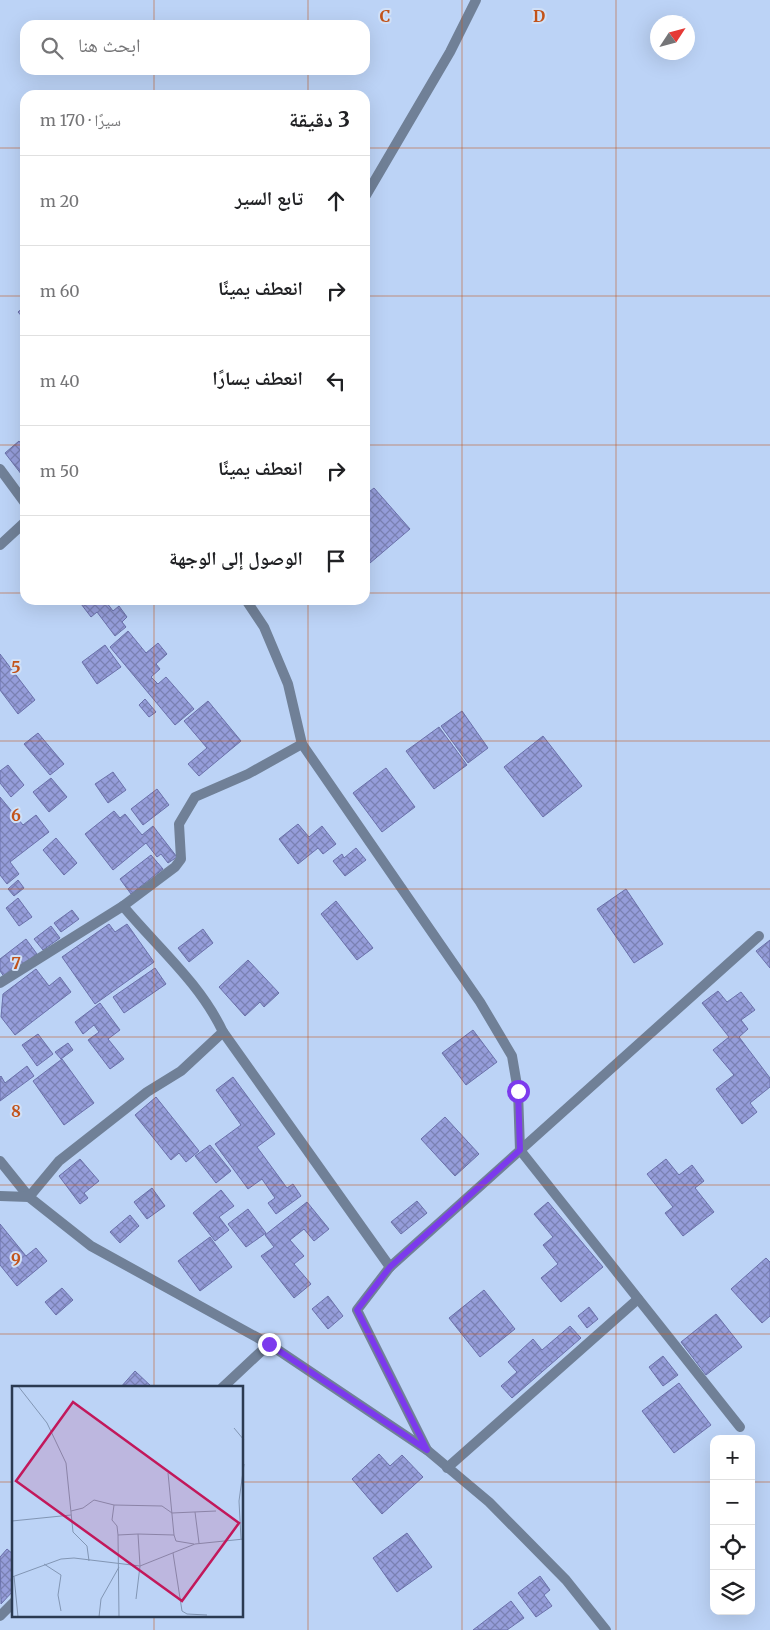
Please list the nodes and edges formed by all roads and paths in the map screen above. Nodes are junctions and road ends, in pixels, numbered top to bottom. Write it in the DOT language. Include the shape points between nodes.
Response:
graph roads {
  1 [pos="476,0"];
  2 [pos="370,188"];
  3 [pos="0,469"];
  4 [pos="20,496"];
  5 [pos="20,527"];
  6 [pos="0,545"];
  7 [pos="249,605"];
  8 [pos="302,744"];
  9 [pos="123,906"];
  10 [pos="759,936"];
  11 [pos="0,983"];
  12 [pos="223,1032"];
  13 [pos="520,1150"];
  14 [pos="0,1161"];
  15 [pos="0,1196"];
  16 [pos="29,1197"];
  17 [pos="390,1267"];
  18 [pos="638,1298"];
  19 [pos="269,1344"];
  20 [pos="224,1386"];
  21 [pos="740,1427"];
  22 [pos="427,1450"];
  23 [pos="448,1468"];
  24 [pos="12,1604"];
  25 [pos="0,1616"];
  26 [pos="606,1630"];
  1 -- 2 [label="street" via="450,52"];
  3 -- 4 [label="street"];
  5 -- 6 [label="street"];
  7 -- 8 [label="street" via="264,627 288,684"];
  8 -- 9 [label="street" via="248,774 195,797 179,824 181,858 175,867"];
  8 -- 13 [label="street" via="480,1002 512,1056 518,1091"];
  9 -- 11 [label="street"];
  9 -- 12 [label="street" via="191,981"];
  10 -- 13 [label="street"];
  12 -- 16 [label="street" via="181,1071 147,1092 59,1161"];
  12 -- 17 [label="street"];
  13 -- 17 [label="street"];
  13 -- 18 [label="street"];
  14 -- 16 [label="street"];
  15 -- 16 [label="street"];
  16 -- 19 [label="street" via="91,1246"];
  17 -- 22 [label="street" via="357,1310"];
  18 -- 21 [label="street"];
  18 -- 23 [label="street"];
  19 -- 20 [label="street"];
  19 -- 22 [label="street"];
  22 -- 23 [label="street"];
  23 -- 26 [label="street" via="489,1502 566,1580"];
  24 -- 25 [label="street"];
}
